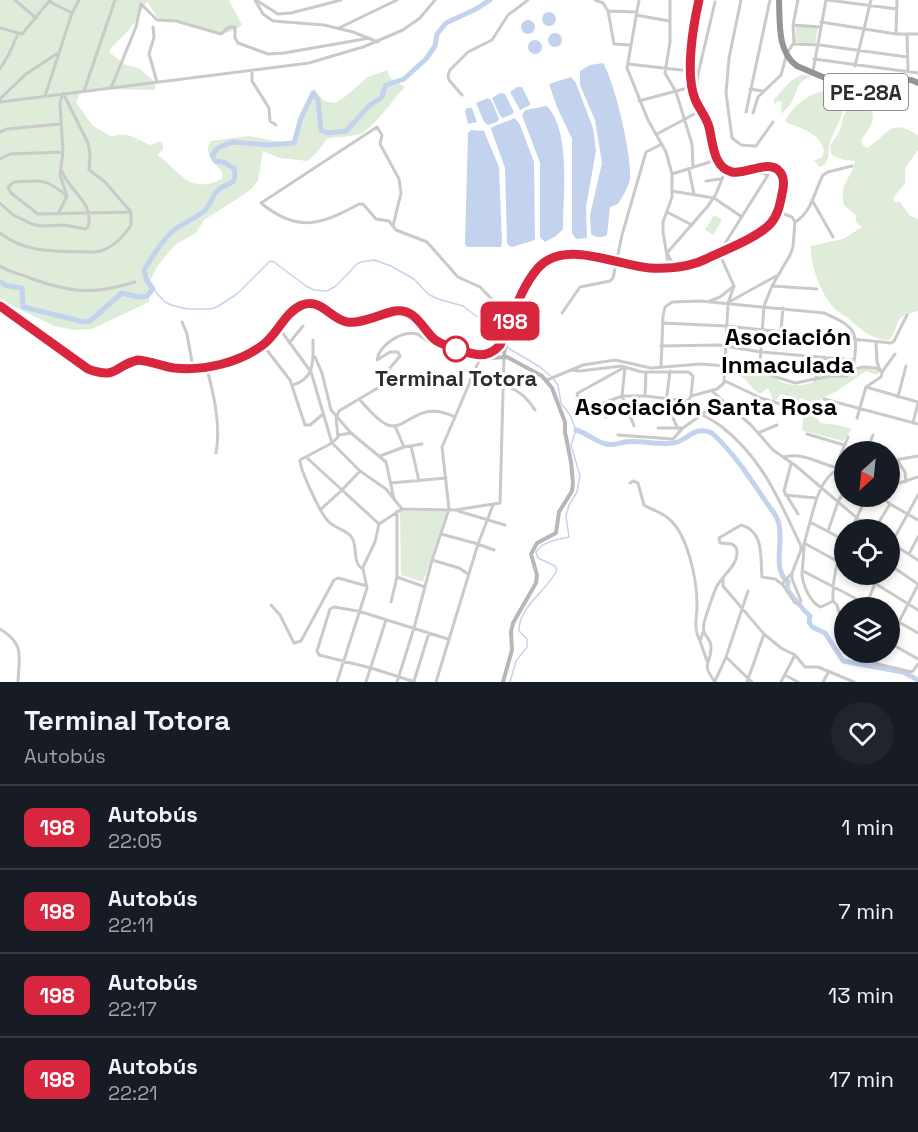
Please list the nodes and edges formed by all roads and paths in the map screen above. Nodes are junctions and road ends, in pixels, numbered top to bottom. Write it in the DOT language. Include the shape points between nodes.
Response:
graph roads {
  1 [pos="15,0"];
  2 [pos="49,0"];
  3 [pos="79,0"];
  4 [pos="115,0"];
  5 [pos="256,0"];
  6 [pos="341,0"];
  7 [pos="397,0"];
  8 [pos="435,0"];
  9 [pos="528,0"];
  10 [pos="595,0"];
  11 [pos="639,0"];
  12 [pos="670,0"];
  13 [pos="699,0"];
  14 [pos="741,0"];
  15 [pos="770,0"];
  16 [pos="779,0"];
  17 [pos="798,0"];
  18 [pos="827,0"];
  19 [pos="871,0"];
  20 [pos="897,0"];
  21 [pos="715,2"];
  22 [pos="870,6"];
  23 [pos="897,9"];
  24 [pos="608,11"];
  25 [pos="72,13"];
  26 [pos="637,14"];
  27 [pos="36,18"];
  28 [pos="669,21"];
  29 [pos="821,22"];
  30 [pos="793,24"];
  31 [pos="153,27"];
  32 [pos="820,27"];
  33 [pos="0,28"];
  34 [pos="337,28"];
  35 [pos="864,30"];
  36 [pos="18,34"];
  37 [pos="896,34"];
  38 [pos="907,34"];
  39 [pos="918,34"];
  40 [pos="370,38"];
  41 [pos="378,42"];
  42 [pos="794,44"];
  43 [pos="631,45"];
  44 [pos="817,46"];
  45 [pos="860,51"];
  46 [pos="60,52"];
  47 [pos="786,53"];
  48 [pos="907,57"];
  49 [pos="814,59"];
  50 [pos="627,64"];
  51 [pos="855,66"];
  52 [pos="665,68"];
  53 [pos="0,69"];
  54 [pos="908,70"];
  55 [pos="252,71"];
  56 [pos="692,71"];
  57 [pos="813,73"];
  58 [pos="918,73"];
  59 [pos="157,82"];
  60 [pos="918,83"];
  61 [pos="693,87"];
  62 [pos="111,89"];
  63 [pos="750,89"];
  64 [pos="84,91"];
  65 [pos="763,91"];
  66 [pos="676,92"];
  67 [pos="63,93"];
  68 [pos="462,95"];
  69 [pos="45,96"];
  70 [pos="695,98"];
  71 [pos="0,101"];
  72 [pos="639,101"];
  73 [pos="701,110"];
  74 [pos="746,112"];
  75 [pos="753,113"];
  76 [pos="684,119"];
  77 [pos="773,122"];
  78 [pos="60,124"];
  79 [pos="276,125"];
  80 [pos="0,132"];
  81 [pos="657,134"];
  82 [pos="662,144"];
  83 [pos="63,152"];
  84 [pos="0,159"];
  85 [pos="716,160"];
  86 [pos="852,166"];
  87 [pos="693,167"];
  88 [pos="688,169"];
  89 [pos="726,169"];
  90 [pos="62,171"];
  91 [pos="749,172"];
  92 [pos="672,174"];
  93 [pos="720,179"];
  94 [pos="706,181"];
  95 [pos="672,191"];
  96 [pos="694,194"];
  97 [pos="67,196"];
  98 [pos="714,198"];
  99 [pos="812,200"];
  100 [pos="0,203"];
  101 [pos="778,211"];
  102 [pos="59,212"];
  103 [pos="131,212"];
  104 [pos="667,212"];
  105 [pos="90,213"];
  106 [pos="629,215"];
  107 [pos="636,216"];
  108 [pos="742,217"];
  109 [pos="795,222"];
  110 [pos="692,225"];
  111 [pos="393,226"];
  112 [pos="0,233"];
  113 [pos="833,237"];
  114 [pos="723,249"];
  115 [pos="667,253"];
  116 [pos="618,262"];
  117 [pos="0,266"];
  118 [pos="672,267"];
  119 [pos="777,276"];
  120 [pos="135,282"];
  121 [pos="734,286"];
  122 [pos="772,286"];
  123 [pos="817,289"];
  124 [pos="708,301"];
  125 [pos="728,303"];
  126 [pos="0,306"];
  127 [pos="764,306"];
  128 [pos="783,308"];
  129 [pos="562,313"];
  130 [pos="907,315"];
  131 [pos="510,321"];
  132 [pos="182,322"];
  133 [pos="663,323"];
  134 [pos="303,326"];
  135 [pos="726,326"];
  136 [pos="279,328"];
  137 [pos="763,329"];
  138 [pos="781,330"];
  139 [pos="313,339"];
  140 [pos="855,339"];
  141 [pos="436,340"];
  142 [pos="290,342"];
  143 [pos="876,343"];
  144 [pos="263,345"];
  145 [pos="661,346"];
  146 [pos="502,347"];
  147 [pos="726,348"];
  148 [pos="761,352"];
  149 [pos="895,354"];
  150 [pos="481,356"];
  151 [pos="504,356"];
  152 [pos="315,357"];
  153 [pos="824,357"];
  154 [pos="854,360"];
  155 [pos="662,366"];
  156 [pos="725,366"];
  157 [pos="906,366"];
  158 [pos="206,367"];
  159 [pos="625,367"];
  160 [pos="193,368"];
  161 [pos="571,370"];
  162 [pos="670,371"];
  163 [pos="881,371"];
  164 [pos="310,372"];
  165 [pos="646,372"];
  166 [pos="852,372"];
  167 [pos="470,380"];
  168 [pos="547,380"];
  169 [pos="815,380"];
  170 [pos="725,381"];
  171 [pos="503,383"];
  172 [pos="293,385"];
  173 [pos="866,387"];
  174 [pos="711,391"];
  175 [pos="621,396"];
  176 [pos="645,396"];
  177 [pos="691,396"];
  178 [pos="898,397"];
  179 [pos="668,398"];
  180 [pos="359,399"];
  181 [pos="824,399"];
  182 [pos="722,400"];
  183 [pos="687,401"];
  184 [pos="918,403"];
  185 [pos="601,404"];
  186 [pos="787,406"];
  187 [pos="860,408"];
  188 [pos="535,410"];
  189 [pos="323,414"];
  190 [pos="703,414"];
  191 [pos="455,417"];
  192 [pos="606,417"];
  193 [pos="857,417"];
  194 [pos="336,418"];
  195 [pos="916,423"];
  196 [pos="777,425"];
  197 [pos="395,426"];
  198 [pos="634,426"];
  199 [pos="658,428"];
  200 [pos="680,428"];
  201 [pos="758,433"];
  202 [pos="351,434"];
  203 [pos="807,434"];
  204 [pos="339,435"];
  205 [pos="618,435"];
  206 [pos="873,435"];
  207 [pos="848,437"];
  208 [pos="846,441"];
  209 [pos="871,441"];
  210 [pos="834,442"];
  211 [pos="332,443"];
  212 [pos="422,444"];
  213 [pos="411,446"];
  214 [pos="404,447"];
  215 [pos="216,453"];
  216 [pos="380,456"];
  217 [pos="918,456"];
  218 [pos="306,457"];
  219 [pos="784,457"];
  220 [pos="900,460"];
  221 [pos="792,463"];
  222 [pos="900,464"];
  223 [pos="834,466"];
  224 [pos="360,471"];
  225 [pos="834,471"];
  226 [pos="918,477"];
  227 [pos="446,478"];
  228 [pos="419,481"];
  229 [pos="906,482"];
  230 [pos="391,483"];
  231 [pos="630,483"];
  232 [pos="900,484"];
  233 [pos="822,488"];
  234 [pos="342,490"];
  235 [pos="785,495"];
  236 [pos="918,495"];
  237 [pos="816,498"];
  238 [pos="834,498"];
  239 [pos="394,499"];
  240 [pos="493,505"];
  241 [pos="836,507"];
  242 [pos="844,507"];
  243 [pos="862,507"];
  244 [pos="895,507"];
  245 [pos="402,509"];
  246 [pos="449,509"];
  247 [pos="321,510"];
  248 [pos="455,510"];
  249 [pos="397,511"];
  250 [pos="798,514"];
  251 [pos="908,514"];
  252 [pos="856,518"];
  253 [pos="918,520"];
  254 [pos="487,521"];
  255 [pos="810,522"];
  256 [pos="379,524"];
  257 [pos="505,525"];
  258 [pos="900,527"];
  259 [pos="828,531"];
  260 [pos="441,534"];
  261 [pos="834,535"];
  262 [pos="918,537"];
  263 [pos="804,543"];
  264 [pos="478,544"];
  265 [pos="900,549"];
  266 [pos="494,550"];
  267 [pos="801,550"];
  268 [pos="909,554"];
  269 [pos="834,559"];
  270 [pos="432,560"];
  271 [pos="918,560"];
  272 [pos="362,568"];
  273 [pos="803,571"];
  274 [pos="900,572"];
  275 [pos="792,573"];
  276 [pos="468,574"];
  277 [pos="834,575"];
  278 [pos="397,577"];
  279 [pos="724,577"];
  280 [pos="784,582"];
  281 [pos="832,584"];
  282 [pos="878,585"];
  283 [pos="918,585"];
  284 [pos="367,586"];
  285 [pos="425,587"];
  286 [pos="748,591"];
  287 [pos="857,597"];
  288 [pos="832,601"];
  289 [pos="391,602"];
  290 [pos="271,605"];
  291 [pos="908,605"];
  292 [pos="742,608"];
  293 [pos="918,610"];
  294 [pos="358,611"];
  295 [pos="900,619"];
  296 [pos="386,620"];
  297 [pos="900,623"];
  298 [pos="414,628"];
  299 [pos="0,629"];
  300 [pos="703,632"];
  301 [pos="429,633"];
  302 [pos="918,633"];
  303 [pos="764,634"];
  304 [pos="448,639"];
  305 [pos="700,641"];
  306 [pos="900,647"];
  307 [pos="795,655"];
  308 [pos="726,657"];
  309 [pos="918,659"];
  310 [pos="342,661"];
  311 [pos="707,661"];
  312 [pos="876,663"];
  313 [pos="918,664"];
  314 [pos="371,668"];
  315 [pos="829,671"];
  316 [pos="785,675"];
  317 [pos="399,676"];
  318 [pos="749,681"];
  319 [pos="18,682"];
  320 [pos="337,682"];
  321 [pos="366,682"];
  322 [pos="397,682"];
  323 [pos="414,682"];
  324 [pos="436,682"];
  325 [pos="503,682"];
  326 [pos="715,682"];
  327 [pos="781,682"];
  328 [pos="798,682"];
  329 [pos="823,682"];
  330 [pos="854,682"];
  1 -- 27 [label="street"];
  2 -- 25 [label="street"];
  2 -- 27 [label="street"];
  3 -- 25 [label="street"];
  4 -- 64 [label="street"];
  5 -- 6 [label="street" via="278,14"];
  5 -- 34 [label="street" via="263,14 273,21"];
  7 -- 34 [label="street"];
  8 -- 41 [label="street" via="420,18"];
  9 -- 68 [label="street" via="508,15 492,40 468,52 450,70 449,80"];
  10 -- 24 [label="street"];
  11 -- 26 [label="street"];
  12 -- 28 [label="street"];
  13 -- 56 [label="highway" via="692,29"];
  14 -- 77 [label="street" via="726,93 732,138 745,147 756,146"];
  15 -- 63 [label="street"];
  16 -- 47 [label="highway"];
  17 -- 30 [label="street"];
  18 -- 22 [label="street"];
  18 -- 29 [label="street"];
  19 -- 22 [label="street"];
  20 -- 23 [label="street"];
  21 -- 70 [label="street"];
  22 -- 23 [label="street"];
  22 -- 35 [label="street"];
  23 -- 37 [label="street"];
  24 -- 26 [label="street"];
  24 -- 43 [label="street" via="613,42"];
  25 -- 46 [label="street"];
  26 -- 28 [label="street"];
  26 -- 43 [label="street"];
  27 -- 36 [label="street" via="25,33"];
  28 -- 52 [label="street"];
  29 -- 32 [label="street"];
  29 -- 35 [label="street"];
  30 -- 32 [label="street"];
  30 -- 42 [label="street"];
  31 -- 59 [label="street" via="149,54"];
  32 -- 44 [label="street"];
  33 -- 36 [label="street"];
  34 -- 40 [label="street"];
  35 -- 37 [label="street"];
  35 -- 45 [label="street"];
  36 -- 53 [label="street"];
  37 -- 38 [label="street"];
  38 -- 39 [label="street"];
  38 -- 48 [label="street"];
  40 -- 41 [label="street"];
  40 -- 62 [label="street" via="268,54 238,43 235,27 220,34 176,21 160,21 141,4"];
  41 -- 55 [label="street" via="309,63"];
  42 -- 44 [label="street"];
  42 -- 47 [label="street"];
  43 -- 50 [label="street"];
  44 -- 45 [label="street"];
  44 -- 49 [label="street"];
  45 -- 48 [label="street"];
  45 -- 51 [label="street"];
  46 -- 69 [label="street"];
  46 -- 71 [label="street" via="26,74"];
  47 -- 57 [label="highway, PE-28A" via="792,63"];
  47 -- 65 [label="street" via="781,75"];
  48 -- 54 [label="street"];
  49 -- 51 [label="street"];
  49 -- 57 [label="street"];
  50 -- 52 [label="street"];
  50 -- 72 [label="street"];
  51 -- 54 [label="street"];
  52 -- 56 [label="street"];
  52 -- 66 [label="street"];
  54 -- 58 [label="street"];
  55 -- 59 [label="street"];
  55 -- 79 [label="street" via="253,85 269,108 270,121"];
  56 -- 61 [label="highway"];
  57 -- 60 [label="highway, PE-28A" via="866,92 880,91 903,79"];
  59 -- 62 [label="street"];
  61 -- 66 [label="street"];
  61 -- 70 [label="highway"];
  62 -- 64 [label="street"];
  63 -- 65 [label="street"];
  63 -- 74 [label="street"];
  64 -- 67 [label="street"];
  65 -- 75 [label="street"];
  66 -- 72 [label="street"];
  66 -- 76 [label="street"];
  67 -- 69 [label="street"];
  67 -- 78 [label="street"];
  67 -- 103 [label="street" via="88,143 89,170"];
  69 -- 71 [label="street"];
  70 -- 73 [label="highway"];
  72 -- 81 [label="street"];
  73 -- 76 [label="street"];
  73 -- 85 [label="highway" via="708,122"];
  76 -- 81 [label="street"];
  76 -- 87 [label="street" via="692,144"];
  78 -- 80 [label="street"];
  78 -- 83 [label="street"];
  81 -- 82 [label="street"];
  82 -- 92 [label="street"];
  82 -- 106 [label="street" via="646,152"];
  83 -- 84 [label="street" via="10,154"];
  83 -- 90 [label="street"];
  85 -- 87 [label="street"];
  85 -- 89 [label="highway"];
  86 -- 99 [label="street" via="823,175"];
  87 -- 88 [label="street"];
  88 -- 92 [label="street"];
  88 -- 96 [label="street"];
  89 -- 91 [label="highway"];
  89 -- 93 [label="street"];
  90 -- 97 [label="street" via="61,182"];
  90 -- 105 [label="street"];
  91 -- 101 [label="highway" via="766,167 780,172 784,186"];
  91 -- 108 [label="street" via="768,175"];
  92 -- 95 [label="street"];
  93 -- 94 [label="street"];
  93 -- 98 [label="street"];
  95 -- 96 [label="street"];
  95 -- 104 [label="street"];
  96 -- 98 [label="street"];
  97 -- 102 [label="street"];
  97 -- 102 [label="street" via="47,182 9,184 8,190 35,213"];
  98 -- 108 [label="street"];
  98 -- 110 [label="street"];
  99 -- 109 [label="street" via="803,217"];
  99 -- 113 [label="street"];
  100 -- 105 [label="street" via="22,221 41,226 65,225 85,230"];
  101 -- 109 [label="street"];
  101 -- 114 [label="highway" via="763,229"];
  102 -- 105 [label="street"];
  103 -- 105 [label="street"];
  103 -- 112 [label="street" via="128,229 102,251 49,252 16,243"];
  104 -- 110 [label="street"];
  104 -- 115 [label="street" via="663,232"];
  106 -- 107 [label="street"];
  106 -- 116 [label="street"];
  108 -- 114 [label="street"];
  109 -- 119 [label="street" via="792,251"];
  110 -- 115 [label="street"];
  111 -- 111 [label="street" via="401,193 399,179 380,144 382,135 377,128 261,203 298,223 329,219 361,203 374,218 389,221"];
  111 -- 131 [label="street" via="427,242 458,277 480,287"];
  114 -- 118 [label="highway" via="696,263"];
  114 -- 121 [label="street"];
  115 -- 118 [label="street"];
  116 -- 118 [label="highway" via="638,267"];
  116 -- 129 [label="street" via="612,280 580,287"];
  116 -- 131 [label="highway" via="570,254 549,260 530,280"];
  117 -- 120 [label="street" via="48,285 80,291 103,291"];
  119 -- 122 [label="street"];
  119 -- 125 [label="street"];
  121 -- 124 [label="street"];
  121 -- 125 [label="street"];
  122 -- 123 [label="street"];
  122 -- 127 [label="street"];
  124 -- 125 [label="street"];
  124 -- 133 [label="street" via="670,303 663,312"];
  125 -- 127 [label="street"];
  125 -- 135 [label="street"];
  126 -- 160 [label="highway" via="99,373 110,374 138,360 171,368"];
  127 -- 128 [label="street"];
  127 -- 137 [label="street"];
  128 -- 138 [label="street"];
  128 -- 140 [label="street" via="824,313 851,327"];
  130 -- 143 [label="street" via="893,343"];
  131 -- 146 [label="highway"];
  131 -- 146 [label="street" via="509,341"];
  132 -- 160 [label="street"];
  133 -- 135 [label="street"];
  133 -- 145 [label="street"];
  134 -- 142 [label="street"];
  135 -- 137 [label="street"];
  135 -- 147 [label="street"];
  136 -- 141 [label="highway" via="296,309 313,304 349,322 406,312"];
  136 -- 142 [label="street"];
  136 -- 144 [label="highway"];
  137 -- 138 [label="street"];
  137 -- 148 [label="street"];
  138 -- 140 [label="street"];
  139 -- 152 [label="street"];
  140 -- 143 [label="street"];
  140 -- 154 [label="street"];
  141 -- 150 [label="highway"];
  141 -- 180 [label="street" via="430,343 411,334 389,342 376,359 394,351 400,354 398,360 381,386"];
  142 -- 164 [label="street"];
  143 -- 163 [label="street"];
  144 -- 158 [label="highway" via="242,357"];
  144 -- 172 [label="street"];
  145 -- 147 [label="street"];
  145 -- 155 [label="street"];
  146 -- 150 [label="highway"];
  146 -- 151 [label="street"];
  147 -- 148 [label="street"];
  147 -- 156 [label="street"];
  148 -- 153 [label="street"];
  148 -- 169 [label="street" via="761,366 780,380"];
  149 -- 163 [label="street"];
  150 -- 151 [label="street"];
  150 -- 167 [label="street"];
  151 -- 168 [label="street"];
  151 -- 171 [label="street"];
  152 -- 164 [label="street"];
  152 -- 194 [label="street"];
  153 -- 154 [label="street"];
  153 -- 169 [label="street"];
  154 -- 166 [label="street"];
  155 -- 156 [label="street"];
  155 -- 161 [label="street" via="651,368 615,360"];
  156 -- 170 [label="street"];
  157 -- 178 [label="street"];
  158 -- 160 [label="highway"];
  158 -- 215 [label="street" via="215,404 219,439"];
  159 -- 161 [label="street"];
  159 -- 165 [label="street"];
  159 -- 175 [label="street"];
  159 -- 185 [label="street" via="578,394 588,409"];
  161 -- 168 [label="street"];
  162 -- 165 [label="street"];
  162 -- 177 [label="street" via="692,374"];
  162 -- 179 [label="street"];
  163 -- 166 [label="street" via="864,367"];
  163 -- 173 [label="street" via="881,377"];
  164 -- 172 [label="street" via="304,381"];
  164 -- 189 [label="street"];
  165 -- 176 [label="street"];
  166 -- 169 [label="street"];
  167 -- 171 [label="street"];
  167 -- 191 [label="street"];
  168 -- 325 [label="street" via="565,422 572,491 560,512 556,533 537,543 531,554 536,584 513,623 512,650"];
  170 -- 174 [label="street"];
  170 -- 186 [label="street"];
  171 -- 188 [label="street" via="525,397"];
  171 -- 240 [label="street" via="501,500"];
  172 -- 189 [label="street" via="305,424 310,425"];
  173 -- 178 [label="street"];
  173 -- 187 [label="street"];
  174 -- 177 [label="street"];
  174 -- 182 [label="street"];
  175 -- 176 [label="street"];
  175 -- 185 [label="street"];
  175 -- 198 [label="street"];
  176 -- 179 [label="street"];
  177 -- 183 [label="street"];
  178 -- 184 [label="street"];
  179 -- 183 [label="street"];
  179 -- 200 [label="street" via="666,403"];
  180 -- 194 [label="street" via="339,411"];
  180 -- 197 [label="street" via="382,422"];
  181 -- 187 [label="street"];
  182 -- 190 [label="street"];
  182 -- 201 [label="street"];
  183 -- 190 [label="street" via="687,406"];
  184 -- 195 [label="street"];
  185 -- 192 [label="street"];
  187 -- 193 [label="street"];
  187 -- 195 [label="street"];
  189 -- 211 [label="street"];
  190 -- 200 [label="street"];
  190 -- 267 [label="street" via="741,443 762,468"];
  191 -- 197 [label="street" via="432,410"];
  191 -- 227 [label="street" via="442,445"];
  194 -- 202 [label="street"];
  194 -- 204 [label="street"];
  196 -- 201 [label="street"];
  197 -- 214 [label="street"];
  199 -- 200 [label="street"];
  200 -- 205 [label="street" via="676,437 668,440"];
  201 -- 219 [label="street"];
  202 -- 204 [label="street"];
  202 -- 216 [label="street"];
  203 -- 210 [label="street"];
  204 -- 211 [label="street"];
  206 -- 209 [label="street"];
  207 -- 208 [label="street"];
  211 -- 218 [label="street"];
  211 -- 224 [label="street"];
  212 -- 213 [label="street"];
  213 -- 214 [label="street"];
  213 -- 228 [label="street"];
  214 -- 216 [label="street"];
  216 -- 230 [label="street" via="386,462"];
  217 -- 220 [label="street"];
  218 -- 234 [label="street"];
  218 -- 247 [label="street" via="300,464"];
  219 -- 221 [label="street"];
  219 -- 223 [label="street" via="802,456"];
  221 -- 233 [label="street"];
  221 -- 235 [label="street"];
  222 -- 229 [label="street" via="906,472"];
  224 -- 234 [label="street"];
  224 -- 239 [label="street"];
  225 -- 233 [label="street"];
  226 -- 229 [label="street"];
  227 -- 228 [label="street"];
  227 -- 246 [label="street"];
  228 -- 230 [label="street"];
  229 -- 232 [label="street"];
  230 -- 239 [label="street"];
  231 -- 305 [label="street" via="638,483 644,504 672,521 690,556 696,592 694,625"];
  233 -- 237 [label="street"];
  233 -- 238 [label="street"];
  234 -- 247 [label="street"];
  234 -- 256 [label="street"];
  235 -- 237 [label="street"];
  235 -- 250 [label="street"];
  236 -- 251 [label="street"];
  237 -- 255 [label="street"];
  239 -- 245 [label="street"];
  240 -- 248 [label="street"];
  240 -- 254 [label="street"];
  241 -- 259 [label="street"];
  242 -- 252 [label="street"];
  243 -- 252 [label="street"];
  244 -- 251 [label="street"];
  245 -- 246 [label="street"];
  245 -- 249 [label="street"];
  246 -- 248 [label="street"];
  246 -- 260 [label="street"];
  247 -- 272 [label="street" via="331,524 351,535 358,566"];
  248 -- 254 [label="street"];
  249 -- 256 [label="street"];
  249 -- 278 [label="street"];
  251 -- 253 [label="street"];
  251 -- 258 [label="street"];
  254 -- 257 [label="street"];
  254 -- 264 [label="street"];
  255 -- 259 [label="street"];
  255 -- 263 [label="street"];
  256 -- 272 [label="street"];
  259 -- 261 [label="street"];
  260 -- 264 [label="street"];
  260 -- 270 [label="street"];
  262 -- 268 [label="street"];
  263 -- 267 [label="street"];
  263 -- 269 [label="street"];
  263 -- 273 [label="street"];
  264 -- 266 [label="street"];
  264 -- 276 [label="street"];
  265 -- 268 [label="street"];
  267 -- 275 [label="street"];
  268 -- 271 [label="street"];
  270 -- 276 [label="street"];
  270 -- 285 [label="street"];
  272 -- 284 [label="street"];
  273 -- 281 [label="street"];
  273 -- 288 [label="street" via="814,604 821,607"];
  274 -- 283 [label="street"];
  275 -- 280 [label="street"];
  275 -- 280 [label="street" via="800,603 795,603"];
  276 -- 304 [label="street"];
  277 -- 281 [label="street"];
  278 -- 285 [label="street"];
  278 -- 289 [label="street"];
  279 -- 280 [label="street" via="737,549 718,540 741,525 751,530 760,547 762,577"];
  279 -- 292 [label="street" via="723,586"];
  279 -- 300 [label="street" via="714,593"];
  281 -- 287 [label="street"];
  281 -- 288 [label="street"];
  282 -- 291 [label="street"];
  283 -- 291 [label="street"];
  284 -- 290 [label="street" via="336,579 298,643 294,643"];
  284 -- 294 [label="street"];
  285 -- 298 [label="street"];
  286 -- 292 [label="street"];
  291 -- 293 [label="street"];
  291 -- 295 [label="street"];
  292 -- 303 [label="street"];
  292 -- 308 [label="street"];
  294 -- 296 [label="street"];
  294 -- 310 [label="street"];
  294 -- 310 [label="street" via="330,609 317,654"];
  296 -- 298 [label="street"];
  296 -- 314 [label="street"];
  297 -- 302 [label="street"];
  298 -- 301 [label="street"];
  298 -- 317 [label="street"];
  299 -- 319 [label="street" via="18,646"];
  300 -- 305 [label="street"];
  300 -- 311 [label="street" via="711,643"];
  301 -- 304 [label="street"];
  301 -- 323 [label="street"];
  303 -- 307 [label="street"];
  303 -- 318 [label="street"];
  304 -- 324 [label="street"];
  305 -- 311 [label="street"];
  306 -- 309 [label="street"];
  307 -- 315 [label="street" via="807,668"];
  307 -- 316 [label="street"];
  308 -- 318 [label="street"];
  308 -- 326 [label="street"];
  310 -- 314 [label="street"];
  310 -- 320 [label="street"];
  311 -- 326 [label="street" via="707,671"];
  312 -- 313 [label="street" via="910,672"];
  314 -- 317 [label="street"];
  314 -- 321 [label="street"];
  315 -- 329 [label="street"];
  315 -- 330 [label="street"];
  316 -- 327 [label="street"];
  316 -- 328 [label="street"];
  317 -- 322 [label="street"];
  317 -- 323 [label="street"];
}
